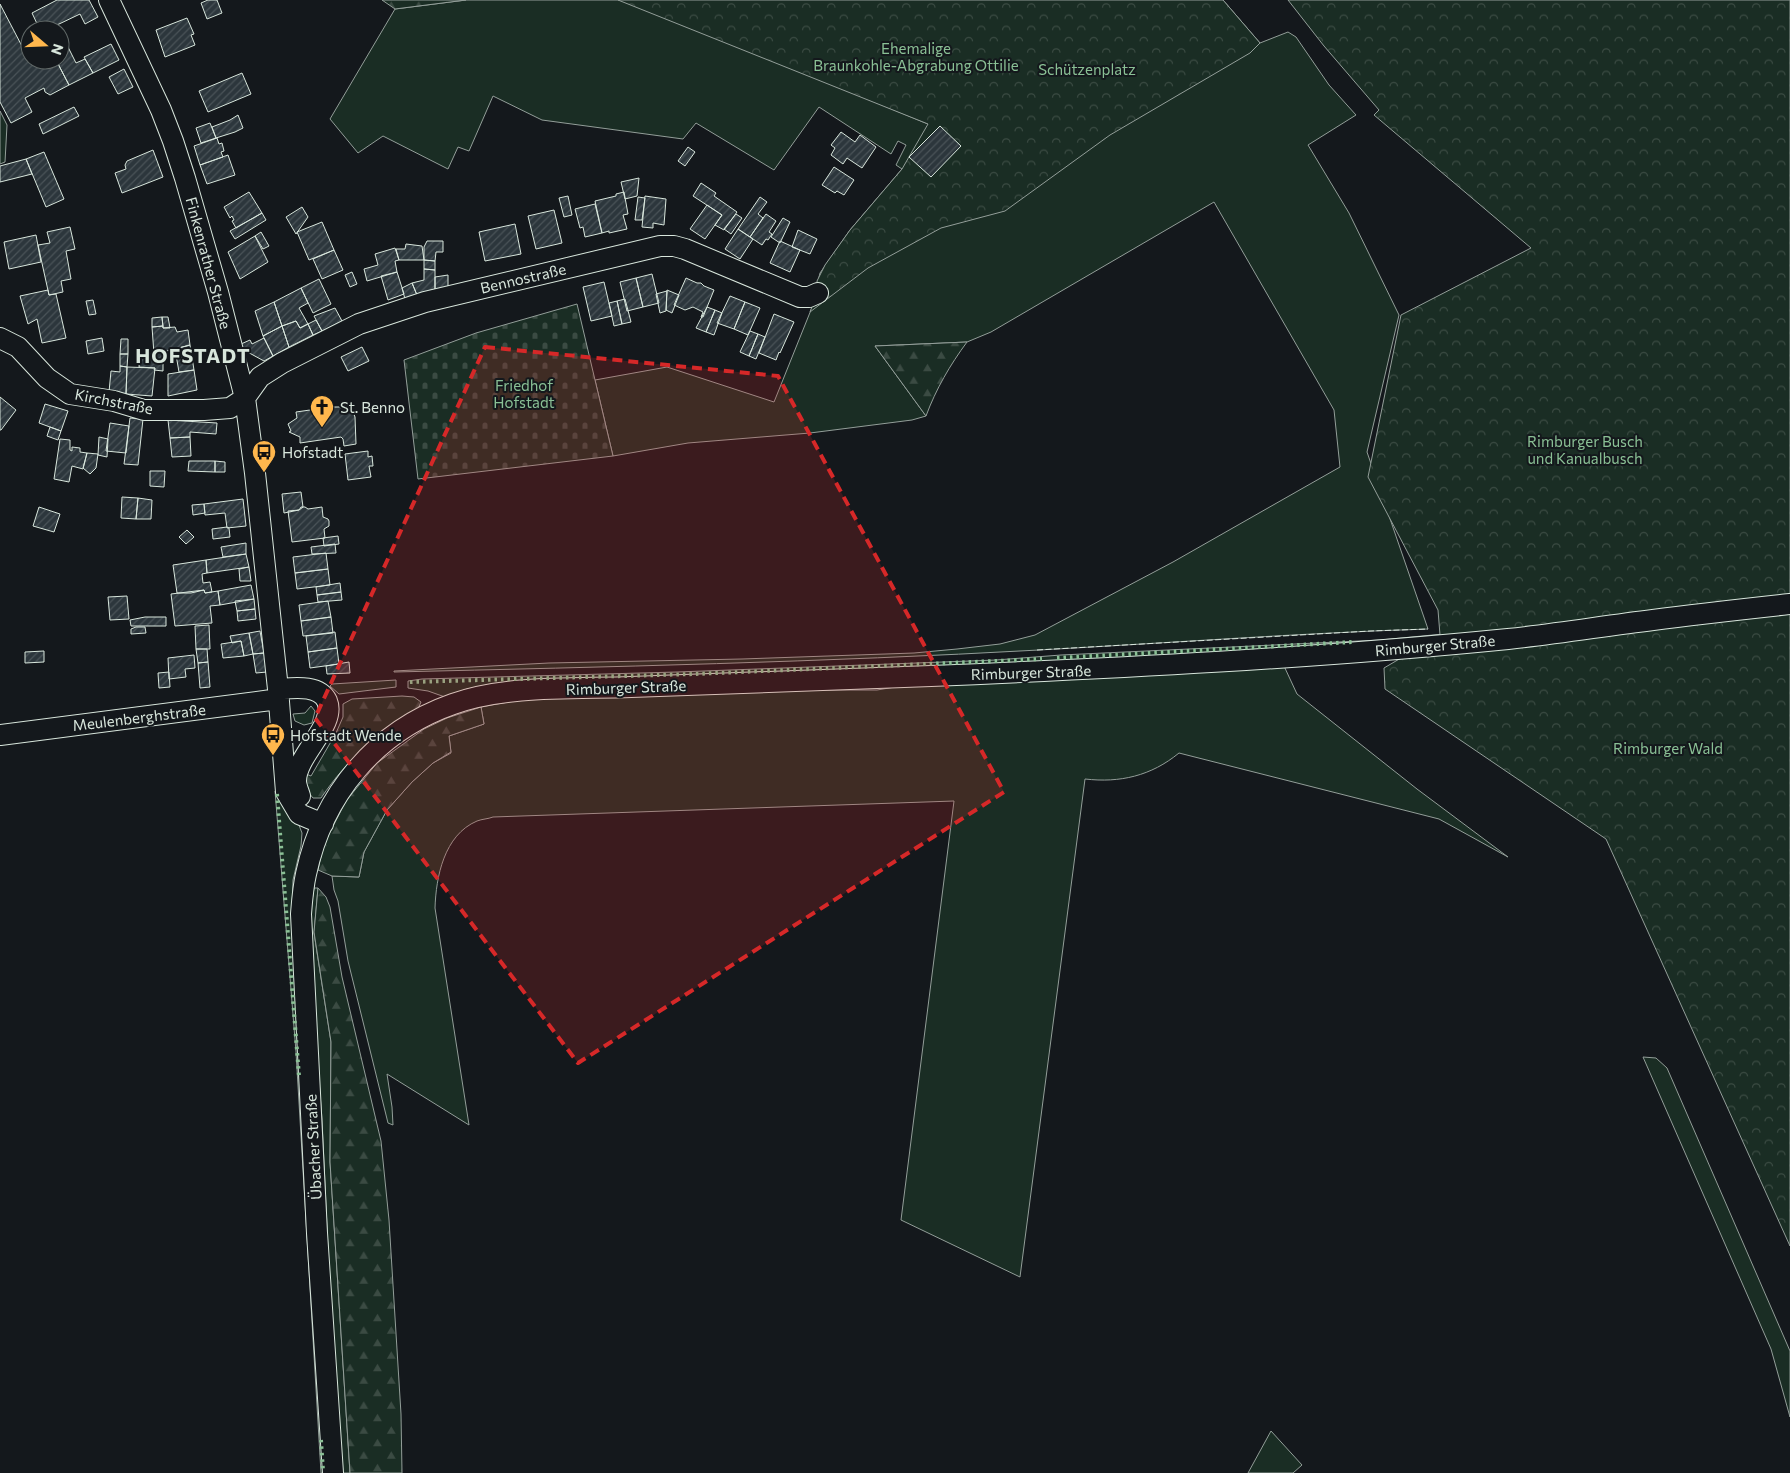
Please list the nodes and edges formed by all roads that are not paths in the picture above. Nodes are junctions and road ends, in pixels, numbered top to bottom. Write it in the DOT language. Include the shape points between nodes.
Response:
graph roads {
  1 [pos="109,0"];
  2 [pos="818,292"];
  3 [pos="0,338"];
  4 [pos="245,398"];
  5 [pos="1790,604"];
  6 [pos="278,694"];
  7 [pos="281,726"];
  8 [pos="0,736"];
  9 [pos="316,737"];
  10 [pos="323,824"];
  11 [pos="333,1473"];
  1 -- 4 [label="street, Finkenrather Straße" via="173,142 218,292"];
  2 -- 4 [label="street, Bennostraße" via="800,297 685,249 660,246 425,302 359,324 260,377"];
  3 -- 4 [label="street, Kirchstraße" via="18,347 47,378 70,394 144,410 169,411 230,408"];
  4 -- 6 [label="street, Finkenrather Straße"];
  5 -- 10 [label="street, Rimburger Straße" via="1512,639 1312,656 1117,668 522,691 477,697 418,719 387,738 347,780"];
  6 -- 7 [label="street, Finkenrather Straße"];
  6 -- 8 [label="street, Meulenberghstraße"];
  6 -- 9 [label="street" via="300,687 315,690 326,700 328,717"];
  7 -- 9 [label="street" via="291,734"];
  7 -- 10 [label="street, Finkenrather Straße" via="286,792 299,814"];
  9 -- 10 [label="street" via="301,762 296,782 302,804"];
  10 -- 11 [label="street, Übacher Straße" via="305,876 301,914"];
}
